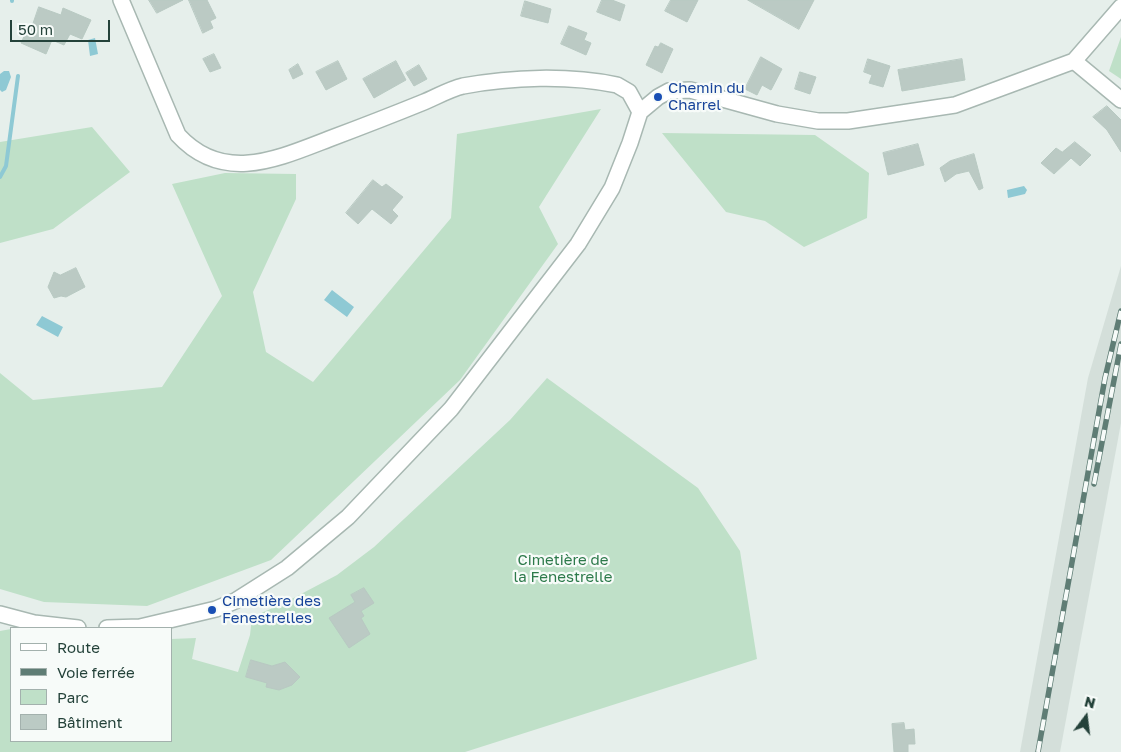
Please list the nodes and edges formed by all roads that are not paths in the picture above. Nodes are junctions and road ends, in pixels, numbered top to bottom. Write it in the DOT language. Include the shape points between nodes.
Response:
graph roads {
  1 [pos="121,0"];
  2 [pos="1121,7"];
  3 [pos="1074,62"];
  4 [pos="1121,100"];
  5 [pos="640,112"];
  6 [pos="0,614"];
  7 [pos="69,627"];
  8 [pos="140,627"];
  1 -- 5 [label="street" via="178,136 202,155 222,162 271,161 461,87 521,79 618,85 629,92"];
  2 -- 3 [label="street"];
  3 -- 4 [label="street"];
  3 -- 5 [label="street" via="954,105 848,121 818,122 777,114 690,90 669,91"];
  5 -- 8 [label="street" via="612,188 578,244 451,409 348,517 287,568 235,601 216,609"];
  6 -- 7 [label="street" via="34,623"];
}
